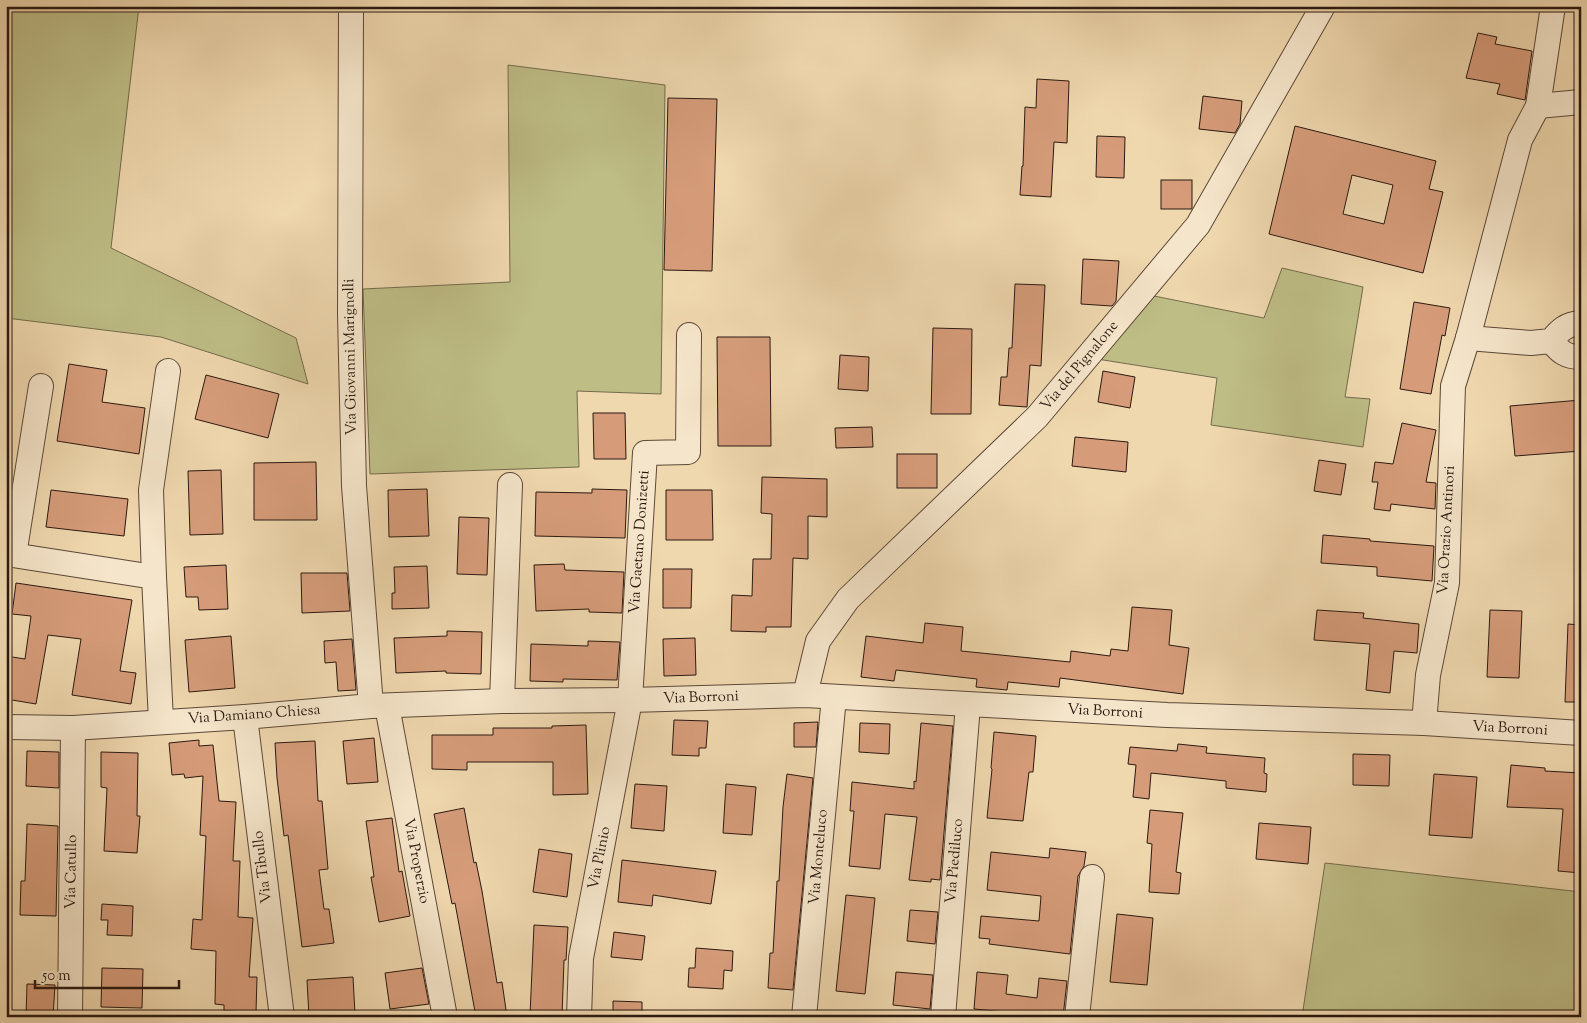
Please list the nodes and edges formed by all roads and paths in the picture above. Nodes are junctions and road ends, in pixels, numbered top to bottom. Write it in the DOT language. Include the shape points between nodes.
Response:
graph roads {
  1 [pos="351,6"];
  2 [pos="1323,6"];
  3 [pos="1553,6"];
  4 [pos="1581,102"];
  5 [pos="1538,106"];
  6 [pos="1581,323"];
  7 [pos="689,335"];
  8 [pos="1468,338"];
  9 [pos="1551,341"];
  10 [pos="1581,357"];
  11 [pos="168,371"];
  12 [pos="41,386"];
  13 [pos="510,485"];
  14 [pos="10,554"];
  15 [pos="154,577"];
  16 [pos="805,695"];
  17 [pos="834,697"];
  18 [pos="630,700"];
  19 [pos="502,701"];
  20 [pos="968,705"];
  21 [pos="379,706"];
  22 [pos="245,717"];
  23 [pos="161,722"];
  24 [pos="1424,723"];
  25 [pos="6,727"];
  26 [pos="74,728"];
  27 [pos="1581,733"];
  28 [pos="1092,877"];
  29 [pos="70,1017"];
  30 [pos="282,1017"];
  31 [pos="445,1017"];
  32 [pos="579,1017"];
  33 [pos="804,1017"];
  34 [pos="943,1017"];
  35 [pos="1077,1017"];
  1 -- 21 [label="street, Via Giovanni Marignolli" via="350,314 354,486"];
  2 -- 16 [label="street, Via del Pignalone" via="1198,225 1037,417 848,599 818,642"];
  3 -- 5 [label="street, Via Orazio Antinori"];
  4 -- 5 [label="street"];
  5 -- 8 [label="street, Via Orazio Antinori" via="1520,140"];
  6 -- 9 [label="street" via="1560,329"];
  7 -- 18 [label="street, Via Gaetano Donizetti" via="688,452 646,453"];
  8 -- 9 [label="street" via="1531,343"];
  8 -- 24 [label="street, Via Orazio Antinori" via="1453,386 1447,582 1428,675"];
  9 -- 10 [label="street" via="1561,353"];
  11 -- 15 [label="street" via="151,490"];
  12 -- 14 [label="street"];
  13 -- 19 [label="street"];
  14 -- 15 [label="street"];
  15 -- 23 [label="street"];
  16 -- 17 [label="street, Via Borroni"];
  16 -- 18 [label="street, Via Borroni"];
  17 -- 20 [label="street, Via Borroni"];
  17 -- 33 [label="street, Via Monteluco"];
  18 -- 19 [label="street, Via Damiano Chiesa"];
  18 -- 32 [label="street, Via Plinio" via="581,958"];
  19 -- 21 [label="street, Via Damiano Chiesa"];
  20 -- 24 [label="street, Via Borroni"];
  20 -- 34 [label="street, Via Piediluco"];
  21 -- 22 [label="street, Via Damiano Chiesa"];
  21 -- 31 [label="street, Via Properzio"];
  22 -- 23 [label="street, Via Damiano Chiesa"];
  22 -- 30 [label="street, Via Tibullo"];
  23 -- 26 [label="street, Via Damiano Chiesa"];
  24 -- 27 [label="street, Via Borroni"];
  25 -- 26 [label="street, Via Damiano Chiesa"];
  26 -- 29 [label="street, Via Catullo"];
  28 -- 35 [label="street"];
}
